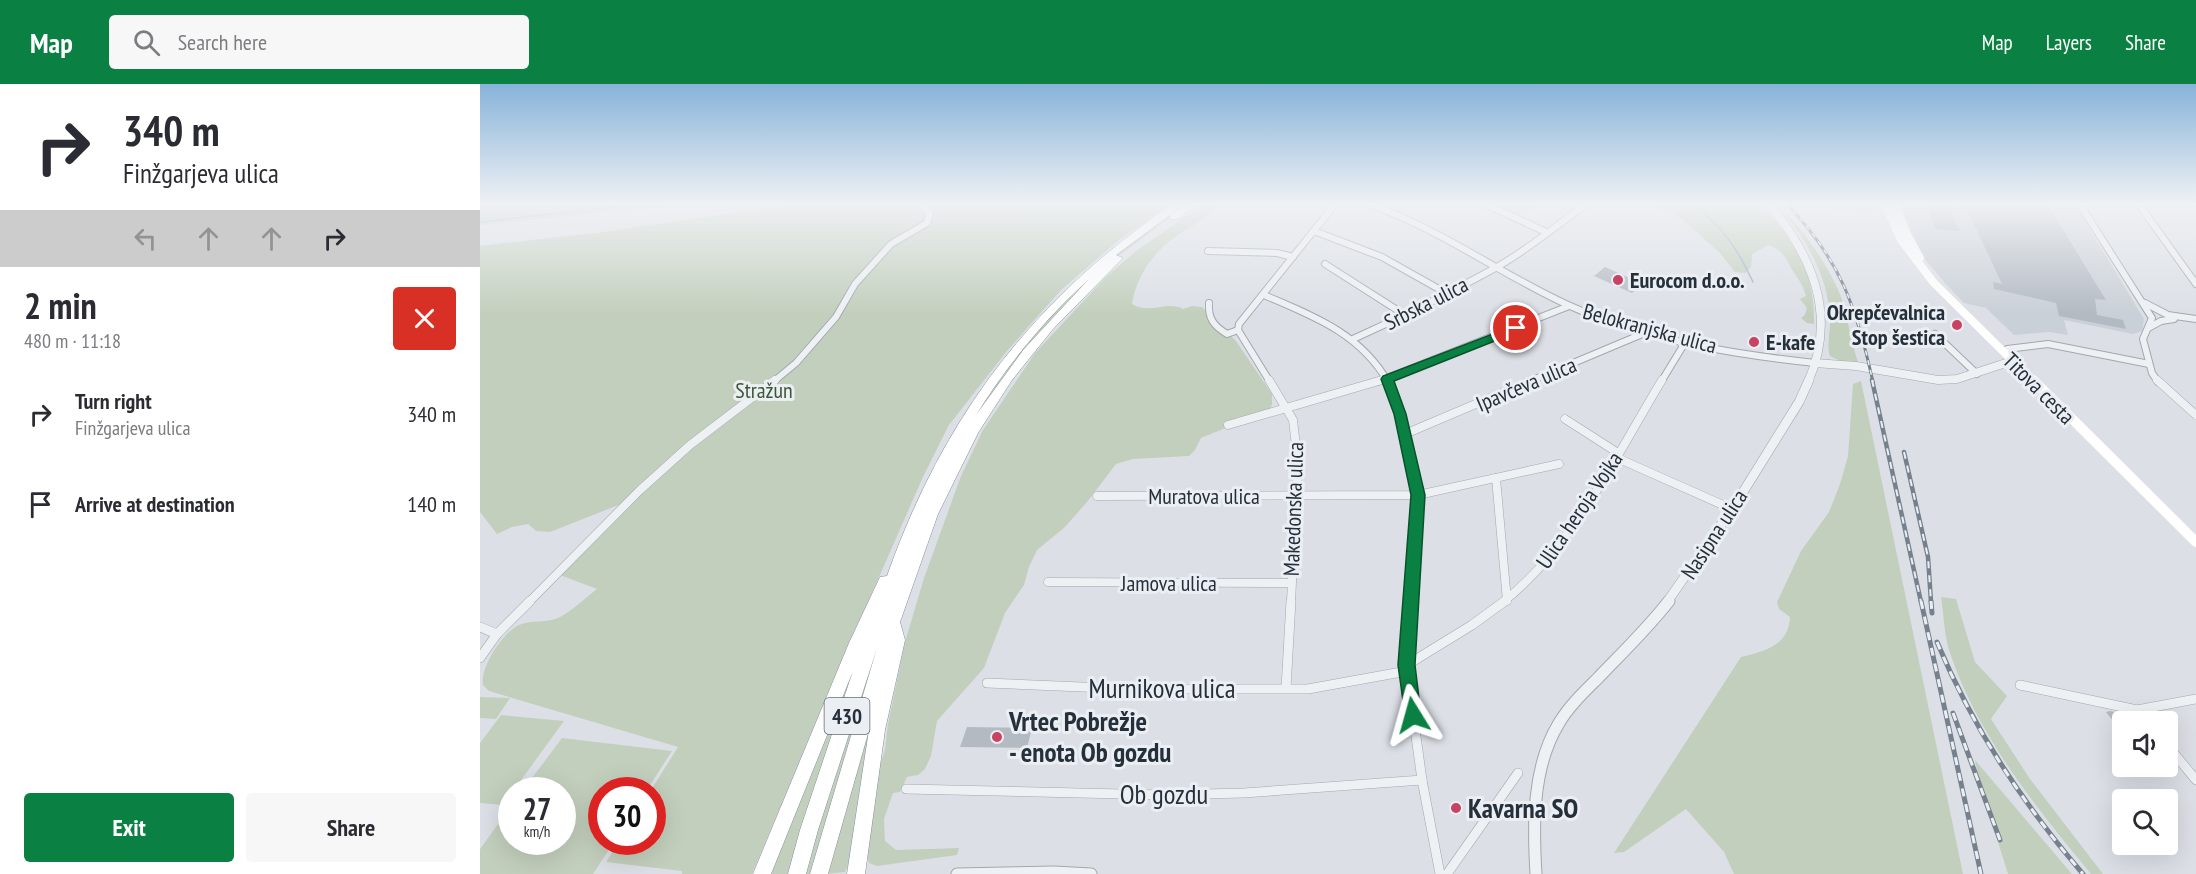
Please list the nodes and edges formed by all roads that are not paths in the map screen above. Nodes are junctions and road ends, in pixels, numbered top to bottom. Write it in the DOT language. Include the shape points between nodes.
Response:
graph roads {
  1 [pos="898,240"];
  2 [pos="1129,240"];
  3 [pos="1141,240"];
  4 [pos="1307,240"];
  5 [pos="1342,240"];
  6 [pos="1448,240"];
  7 [pos="1534,240"];
  8 [pos="1795,240"];
  9 [pos="1904,240"];
  10 [pos="1909,240"];
  11 [pos="2103,240"];
  12 [pos="2164,240"];
  13 [pos="1208,251"];
  14 [pos="1293,257"];
  15 [pos="1325,264"];
  16 [pos="1499,266"];
  17 [pos="2196,284"];
  18 [pos="1446,293"];
  19 [pos="1264,295"];
  20 [pos="2144,302"];
  21 [pos="1209,303"];
  22 [pos="1569,306"];
  23 [pos="1405,315"];
  24 [pos="2179,318"];
  25 [pos="2196,319"];
  26 [pos="2150,327"];
  27 [pos="1238,330"];
  28 [pos="1647,332"];
  29 [pos="1935,334"];
  30 [pos="1353,339"];
  31 [pos="1686,341"];
  32 [pos="2007,349"];
  33 [pos="2012,361"];
  34 [pos="1815,363"];
  35 [pos="2149,364"];
  36 [pos="1977,374"];
  37 [pos="1387,379"];
  38 [pos="1287,409"];
  39 [pos="2196,415"];
  40 [pos="1565,419"];
  41 [pos="1228,426"];
  42 [pos="1405,434"];
  43 [pos="1616,455"];
  44 [pos="1559,464"];
  45 [pos="1496,478"];
  46 [pos="1418,495"];
  47 [pos="1097,496"];
  48 [pos="1296,496"];
  49 [pos="1732,509"];
  50 [pos="2196,533"];
  51 [pos="2196,542"];
  52 [pos="900,559"];
  53 [pos="1048,582"];
  54 [pos="1291,583"];
  55 [pos="1507,601"];
  56 [pos="893,620"];
  57 [pos="480,627"];
  58 [pos="498,634"];
  59 [pos="480,658"];
  60 [pos="1407,668"];
  61 [pos="987,683"];
  62 [pos="2020,685"];
  63 [pos="1286,688"];
  64 [pos="2196,699"];
  65 [pos="2137,710"];
  66 [pos="2178,758"];
  67 [pos="1518,773"];
  68 [pos="1422,780"];
  69 [pos="2196,780"];
  70 [pos="906,789"];
  71 [pos="762,874"];
  72 [pos="797,874"];
  73 [pos="819,874"];
  74 [pos="856,874"];
  75 [pos="957,874"];
  76 [pos="1090,874"];
  77 [pos="1440,874"];
  78 [pos="1447,874"];
  79 [pos="1536,874"];
  1 -- 58 [label="street" via="855,284 836,317 796,363 690,445 639,491"];
  2 -- 52 [label="highway, 430" via="1097,264 1039,322 983,393 935,474"];
  3 -- 56 [label="highway, 430" via="1096,278 1051,325 1001,387 931,511"];
  4 -- 14 [label="street"];
  5 -- 18 [label="street" via="1395,261"];
  6 -- 16 [label="street, Belokranjska ulica"];
  7 -- 16 [label="street, Srbska ulica"];
  8 -- 34 [label="street, Nasipna ulica" via="1816,282 1822,321"];
  9 -- 33 [label="main road, Titova cesta" via="1909,253 1930,278"];
  10 -- 32 [label="main road, Titova cesta" via="1923,262"];
  11 -- 20 [label="street"];
  12 -- 17 [label="street"];
  13 -- 14 [label="street"];
  14 -- 19 [label="street"];
  15 -- 23 [label="street"];
  16 -- 18 [label="street, Srbska ulica"];
  16 -- 22 [label="street, Belokranjska ulica"];
  18 -- 23 [label="street, Srbska ulica"];
  19 -- 27 [label="street"];
  19 -- 30 [label="street" via="1311,314"];
  20 -- 24 [label="street"];
  20 -- 26 [label="street" via="2152,318"];
  21 -- 27 [label="street" via="1212,324 1227,334"];
  22 -- 28 [label="street, Belokranjska ulica"];
  22 -- 37 [label="street"];
  23 -- 30 [label="street, Srbska ulica"];
  24 -- 25 [label="street"];
  24 -- 26 [label="street"];
  26 -- 35 [label="street" via="2143,339"];
  27 -- 38 [label="street, Makedonska ulica"];
  28 -- 31 [label="street, Belokranjska ulica"];
  28 -- 42 [label="street, Ipavčeva ulica"];
  29 -- 36 [label="street"];
  30 -- 37 [label="street"];
  31 -- 34 [label="street, Belokranjska ulica"];
  31 -- 43 [label="street, Ulica heroja Vojka"];
  32 -- 35 [label="street" via="2049,345"];
  32 -- 50 [label="main road, Titova cesta"];
  33 -- 36 [label="street"];
  33 -- 51 [label="main road, Titova cesta"];
  34 -- 36 [label="street" via="1932,380"];
  34 -- 49 [label="street, Nasipna ulica" via="1799,402"];
  35 -- 39 [label="street" via="2155,380"];
  37 -- 38 [label="street"];
  37 -- 42 [label="street"];
  38 -- 41 [label="street"];
  38 -- 48 [label="street, Makedonska ulica" via="1296,438"];
  40 -- 43 [label="street"];
  42 -- 46 [label="street"];
  43 -- 49 [label="street"];
  43 -- 55 [label="street, Ulica heroja Vojka" via="1556,552"];
  44 -- 45 [label="street, Muratova ulica"];
  45 -- 46 [label="street, Muratova ulica"];
  45 -- 55 [label="street"];
  46 -- 48 [label="street, Muratova ulica"];
  46 -- 60 [label="street"];
  47 -- 48 [label="street, Muratova ulica"];
  48 -- 54 [label="street, Makedonska ulica"];
  49 -- 79 [label="street, Nasipna ulica" via="1663,607 1555,729 1541,767 1534,812"];
  52 -- 71 [label="highway" via="882,585 856,643"];
  52 -- 72 [label="highway, 430"];
  53 -- 54 [label="street, Jamova ulica"];
  54 -- 63 [label="street, Makedonska ulica"];
  55 -- 60 [label="street, Ulica heroja Vojka"];
  56 -- 73 [label="highway, 430"];
  56 -- 74 [label="highway" via="897,640 877,729"];
  57 -- 58 [label="street"];
  58 -- 59 [label="street"];
  60 -- 63 [label="street, Murnikova ulica" via="1331,686"];
  60 -- 68 [label="street"];
  61 -- 63 [label="street, Murnikova ulica" via="1130,689"];
  62 -- 65 [label="street"];
  64 -- 65 [label="street"];
  66 -- 69 [label="street"];
  67 -- 78 [label="street"];
  68 -- 70 [label="street, Ob gozdu" via="1165,795"];
  68 -- 77 [label="street"];
  75 -- 76 [label="street"];
}
